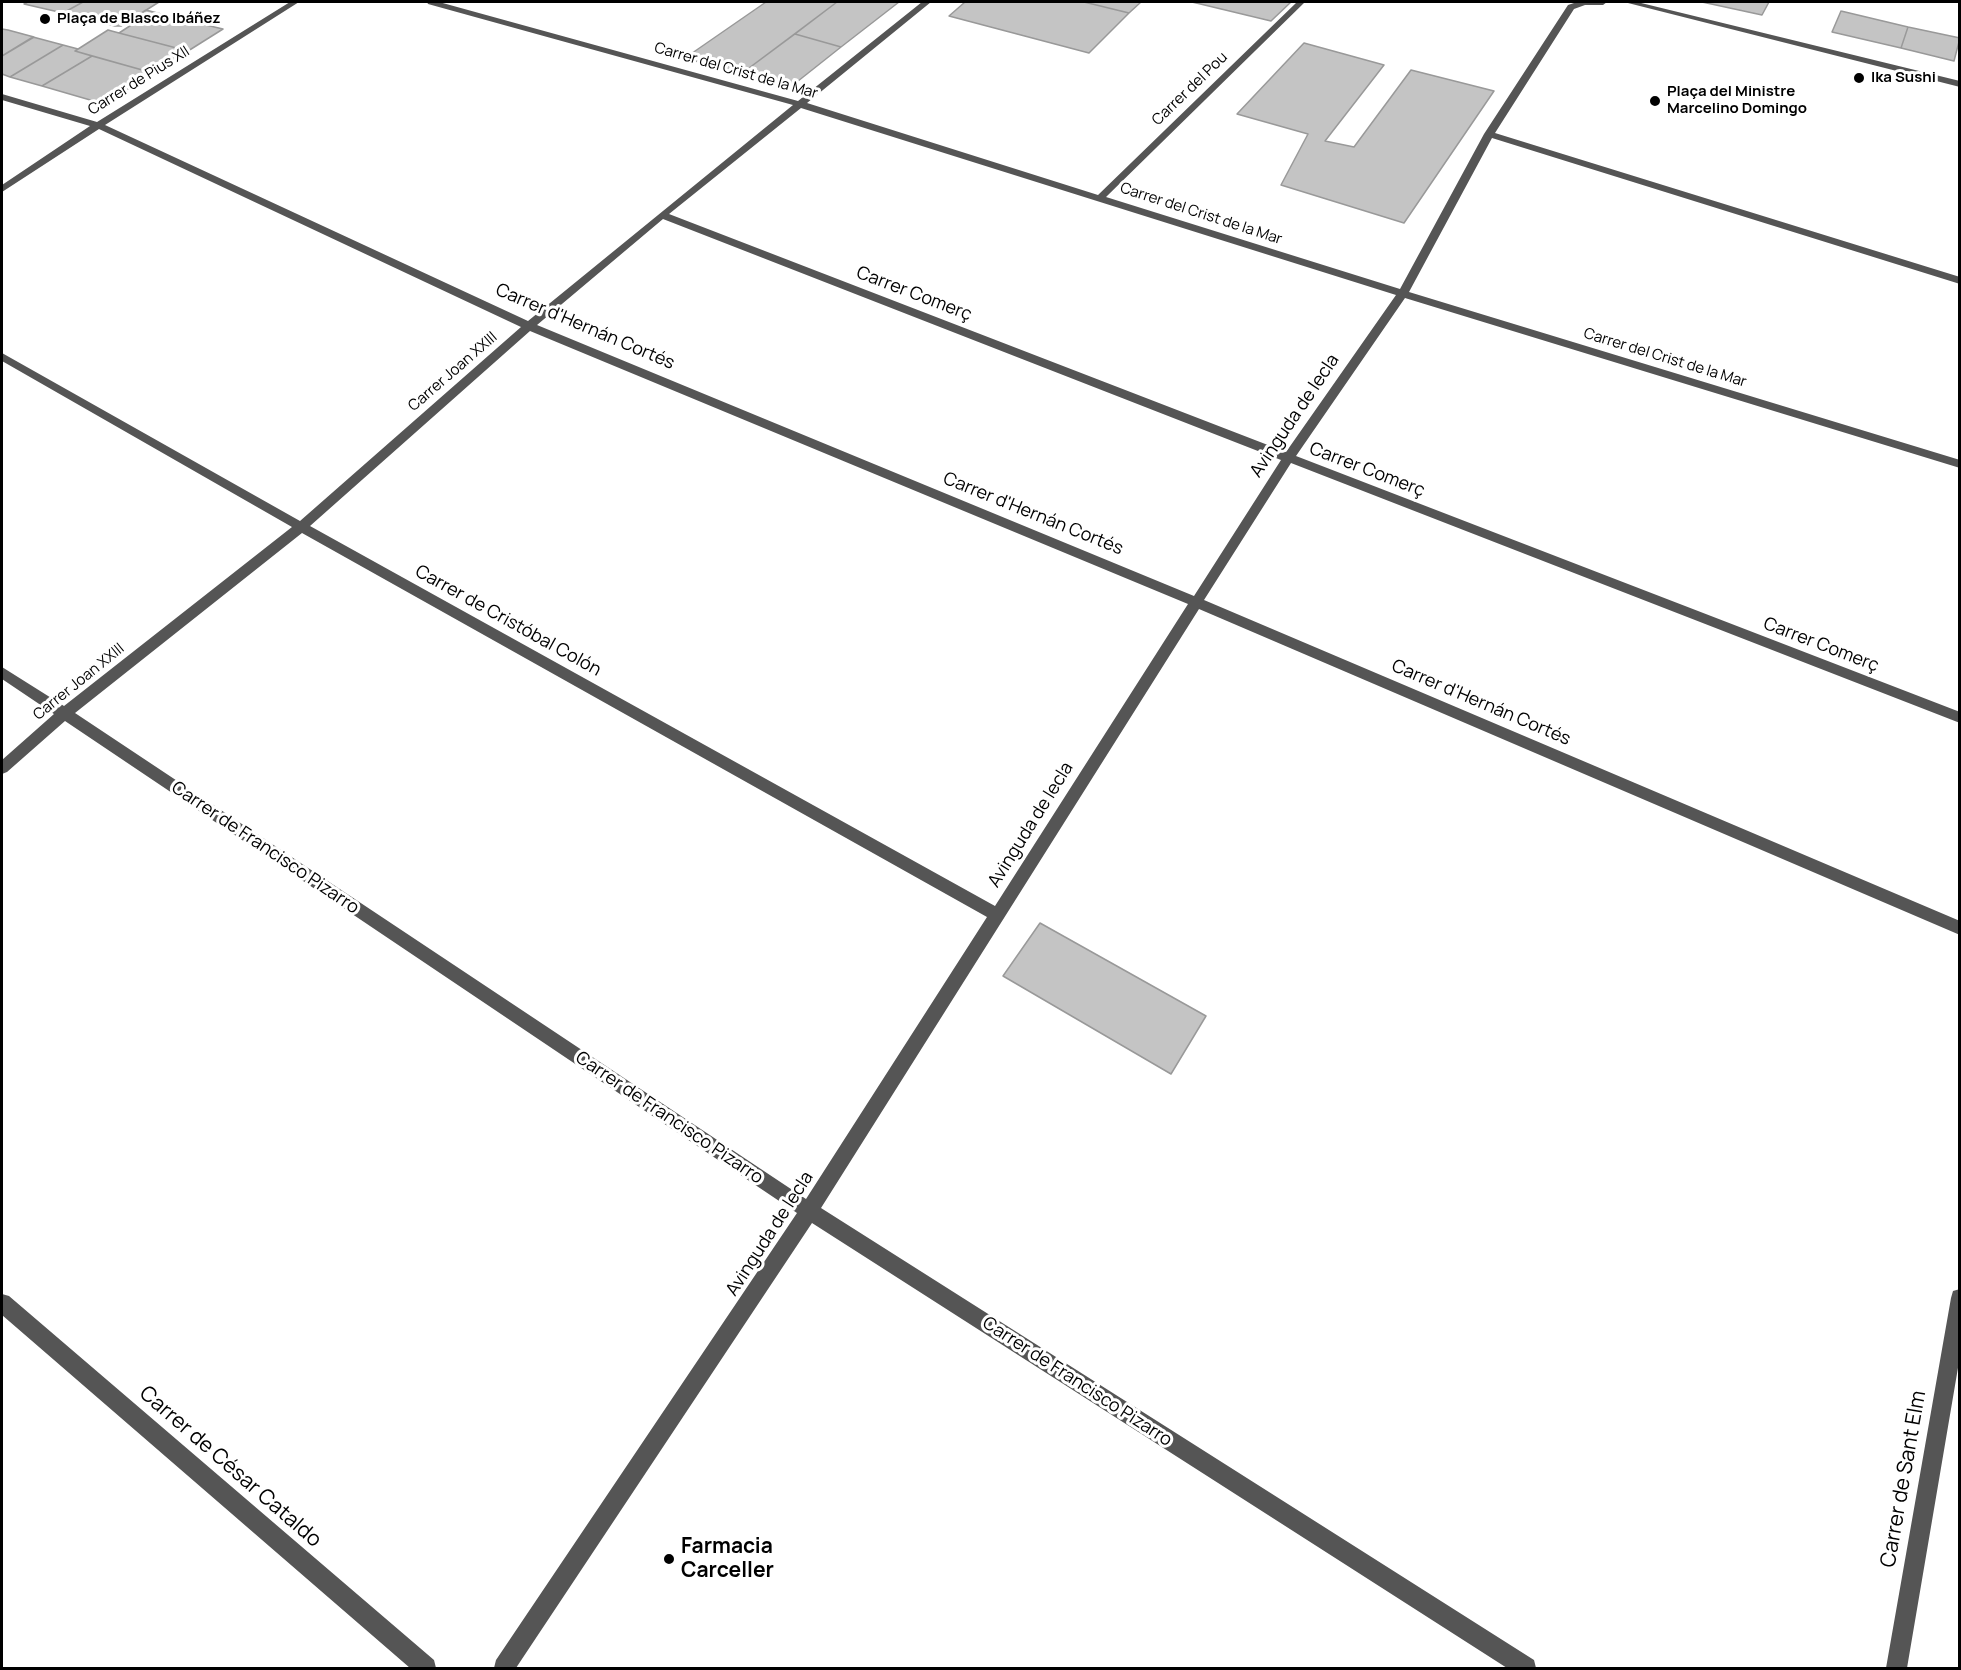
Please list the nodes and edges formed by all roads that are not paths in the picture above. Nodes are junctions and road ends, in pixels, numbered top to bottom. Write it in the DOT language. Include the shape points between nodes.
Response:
graph roads {
  1 [pos="295,2"];
  2 [pos="431,2"];
  3 [pos="927,2"];
  4 [pos="1301,2"];
  5 [pos="1583,2"];
  6 [pos="1603,2"];
  7 [pos="1628,2"];
  8 [pos="1959,84"];
  9 [pos="2,97"];
  10 [pos="799,104"];
  11 [pos="98,124"];
  12 [pos="1490,134"];
  13 [pos="2,189"];
  14 [pos="1100,198"];
  15 [pos="662,215"];
  16 [pos="1959,281"];
  17 [pos="1403,294"];
  18 [pos="529,326"];
  19 [pos="2,356"];
  20 [pos="1288,458"];
  21 [pos="1959,464"];
  22 [pos="301,526"];
  23 [pos="1196,602"];
  24 [pos="2,672"];
  25 [pos="64,714"];
  26 [pos="1959,718"];
  27 [pos="2,768"];
  28 [pos="997,915"];
  29 [pos="1959,928"];
  30 [pos="809,1211"];
  31 [pos="1959,1298"];
  32 [pos="2,1303"];
  33 [pos="426,1668"];
  34 [pos="504,1668"];
  35 [pos="1526,1668"];
  36 [pos="1896,1668"];
  1 -- 11 [label="street, Carrer de Pius XII"];
  2 -- 10 [label="street, Carrer del Crist de la Mar"];
  3 -- 10 [label="street, Carrer Joan XXIII"];
  4 -- 14 [label="street, Carrer del Pou"];
  5 -- 6 [label="street"];
  5 -- 12 [label="street, Avinguda de lecla" via="1571,7"];
  7 -- 8 [label="street"];
  9 -- 11 [label="street, Carrer d'Hernán Cortés"];
  10 -- 14 [label="street, Carrer del Crist de la Mar"];
  10 -- 15 [label="street, Carrer Joan XXIII"];
  11 -- 13 [label="street, Carrer de Pius XII"];
  11 -- 18 [label="street, Carrer d'Hernán Cortés"];
  12 -- 16 [label="street"];
  12 -- 17 [label="street, Avinguda de lecla"];
  14 -- 17 [label="street, Carrer del Crist de la Mar"];
  15 -- 18 [label="street, Carrer Joan XXIII"];
  15 -- 20 [label="street, Carrer Comerç"];
  17 -- 20 [label="street, Avinguda de lecla"];
  17 -- 21 [label="street, Carrer del Crist de la Mar"];
  18 -- 22 [label="street, Carrer Joan XXIII"];
  18 -- 23 [label="street, Carrer d'Hernán Cortés"];
  19 -- 22 [label="street, Carrer de Cristóbal Colón"];
  20 -- 23 [label="street, Avinguda de lecla"];
  20 -- 26 [label="street, Carrer Comerç"];
  22 -- 25 [label="street, Carrer Joan XXIII"];
  22 -- 28 [label="street, Carrer de Cristóbal Colón"];
  23 -- 28 [label="street, Avinguda de lecla"];
  23 -- 29 [label="street, Carrer d'Hernán Cortés"];
  24 -- 25 [label="street, Carrer de Francisco Pizarro"];
  25 -- 27 [label="street, Carrer Joan XXIII"];
  25 -- 30 [label="street, Carrer de Francisco Pizarro"];
  28 -- 30 [label="street, Avinguda de lecla"];
  30 -- 34 [label="street, Avinguda de lecla"];
  30 -- 35 [label="street, Carrer de Francisco Pizarro"];
  31 -- 36 [label="street, Carrer de Sant Elm"];
  32 -- 33 [label="street, Carrer de César Cataldo"];
}
